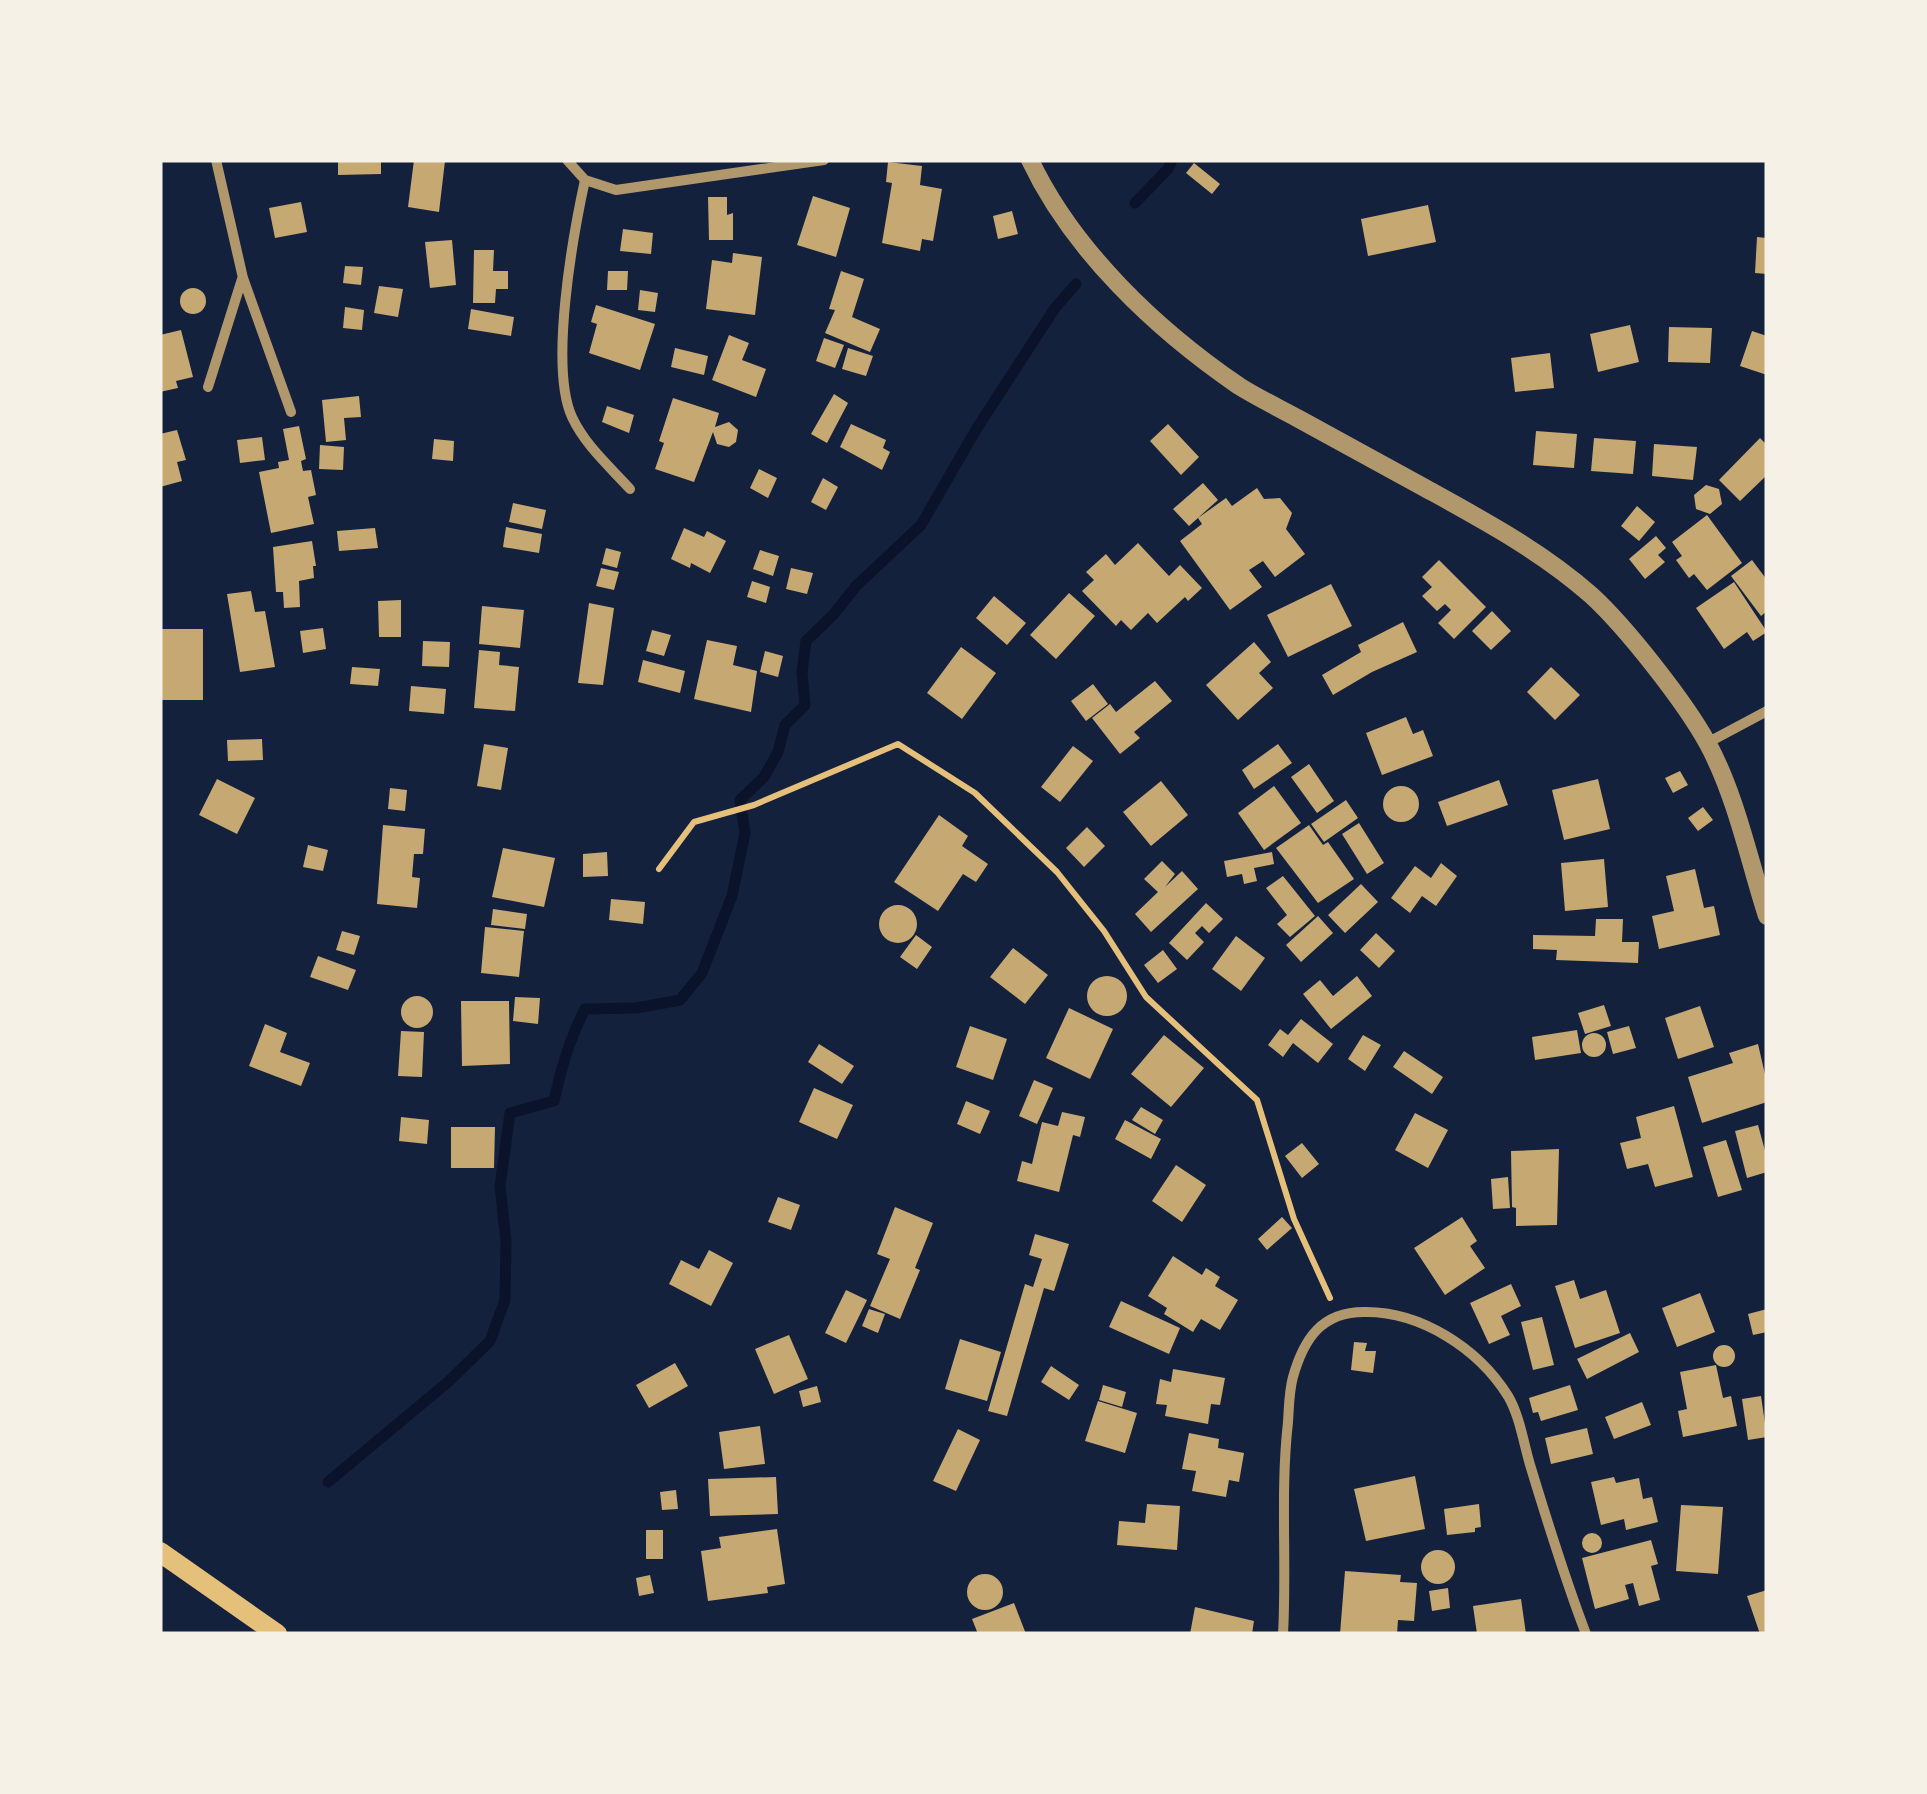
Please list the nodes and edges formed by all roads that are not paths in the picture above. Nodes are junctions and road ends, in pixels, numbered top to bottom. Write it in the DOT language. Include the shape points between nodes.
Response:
graph roads {
  1 [pos="216,160"];
  2 [pos="567,160"];
  3 [pos="824,160"];
  4 [pos="1030,160"];
  5 [pos="585,180"];
  6 [pos="242,278"];
  7 [pos="208,387"];
  8 [pos="292,412"];
  9 [pos="630,488"];
  10 [pos="1767,711"];
  11 [pos="1707,743"];
  12 [pos="1767,916"];
  13 [pos="160,1552"];
  14 [pos="277,1634"];
  15 [pos="1283,1634"];
  16 [pos="1586,1634"];
  1 -- 6 [label="street"];
  2 -- 5 [label="street"];
  3 -- 5 [label="street" via="638,189"];
  4 -- 11 [label="street" via="1072,228 1153,317 1242,387 1559,568 1625,633"];
  5 -- 9 [label="street" via="570,259 566,400 579,430"];
  6 -- 7 [label="street"];
  6 -- 8 [label="street"];
  10 -- 11 [label="street"];
  11 -- 12 [label="street"];
  13 -- 14 [label="main road"];
  15 -- 16 [label="street" via="1282,1474 1292,1378 1307,1341 1337,1313 1396,1312 1458,1344 1510,1398"];
}
